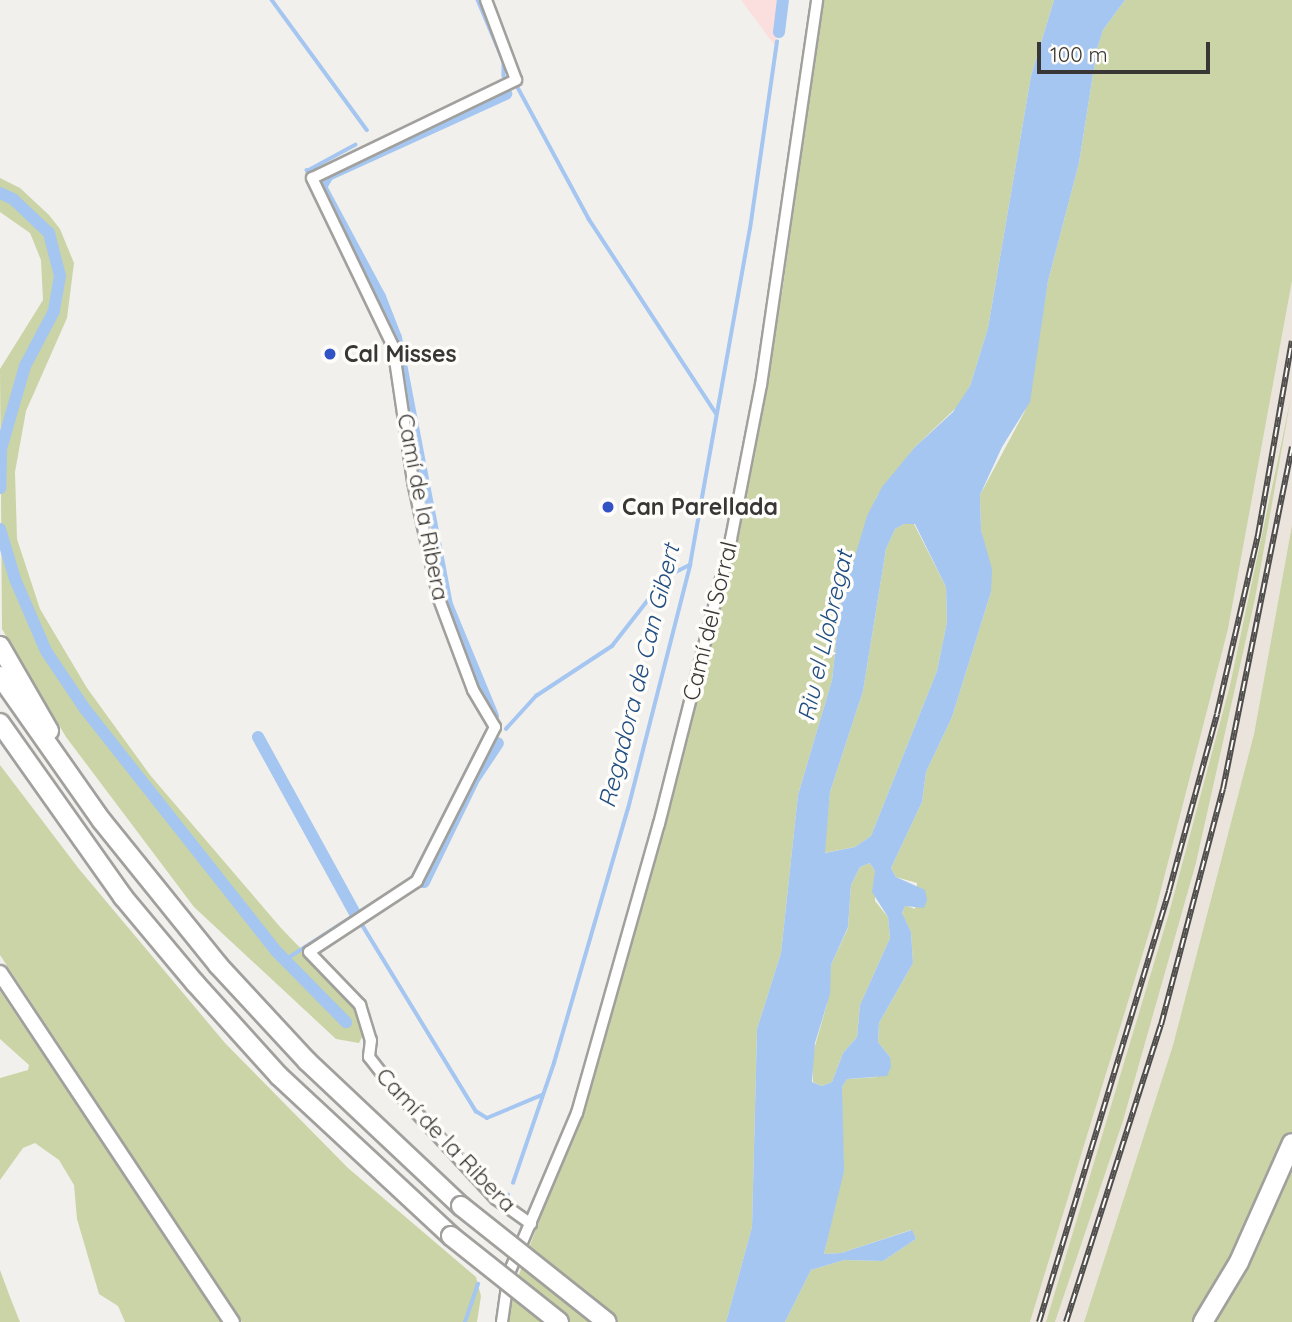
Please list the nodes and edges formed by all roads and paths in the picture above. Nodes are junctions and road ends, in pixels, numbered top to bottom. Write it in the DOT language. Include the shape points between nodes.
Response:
graph roads {
  1 [pos="486,0"];
  2 [pos="817,0"];
  3 [pos="0,646"];
  4 [pos="0,676"];
  5 [pos="0,723"];
  6 [pos="0,735"];
  7 [pos="21,754"];
  8 [pos="102,821"];
  9 [pos="0,973"];
  10 [pos="1292,1143"];
  11 [pos="531,1224"];
  12 [pos="232,1322"];
  13 [pos="502,1322"];
  14 [pos="559,1322"];
  15 [pos="607,1322"];
  16 [pos="1203,1322"];
  1 -- 11 [label="street, Camí de la Ribera" via="516,80 312,178 393,346 414,482 439,599 473,690 495,727 417,881 309,952 360,1005 371,1040 369,1057 388,1083 496,1199"];
  2 -- 11 [label="street, Camí del Sorral" via="774,302 732,539 659,824 584,1086"];
  3 -- 8 [label="highway"];
  4 -- 8 [label="highway"];
  5 -- 7 [label="highway"];
  6 -- 7 [label="highway"];
  7 -- 14 [label="highway, bridge" via="123,897 279,1076 451,1236"];
  8 -- 15 [label="highway, bridge" via="218,965 307,1061 461,1206"];
  9 -- 12 [label="main road"];
  10 -- 16 [label="highway" via="1239,1262"];
  11 -- 13 [label="street, Camí de la Ribera" via="509,1273"];
}
